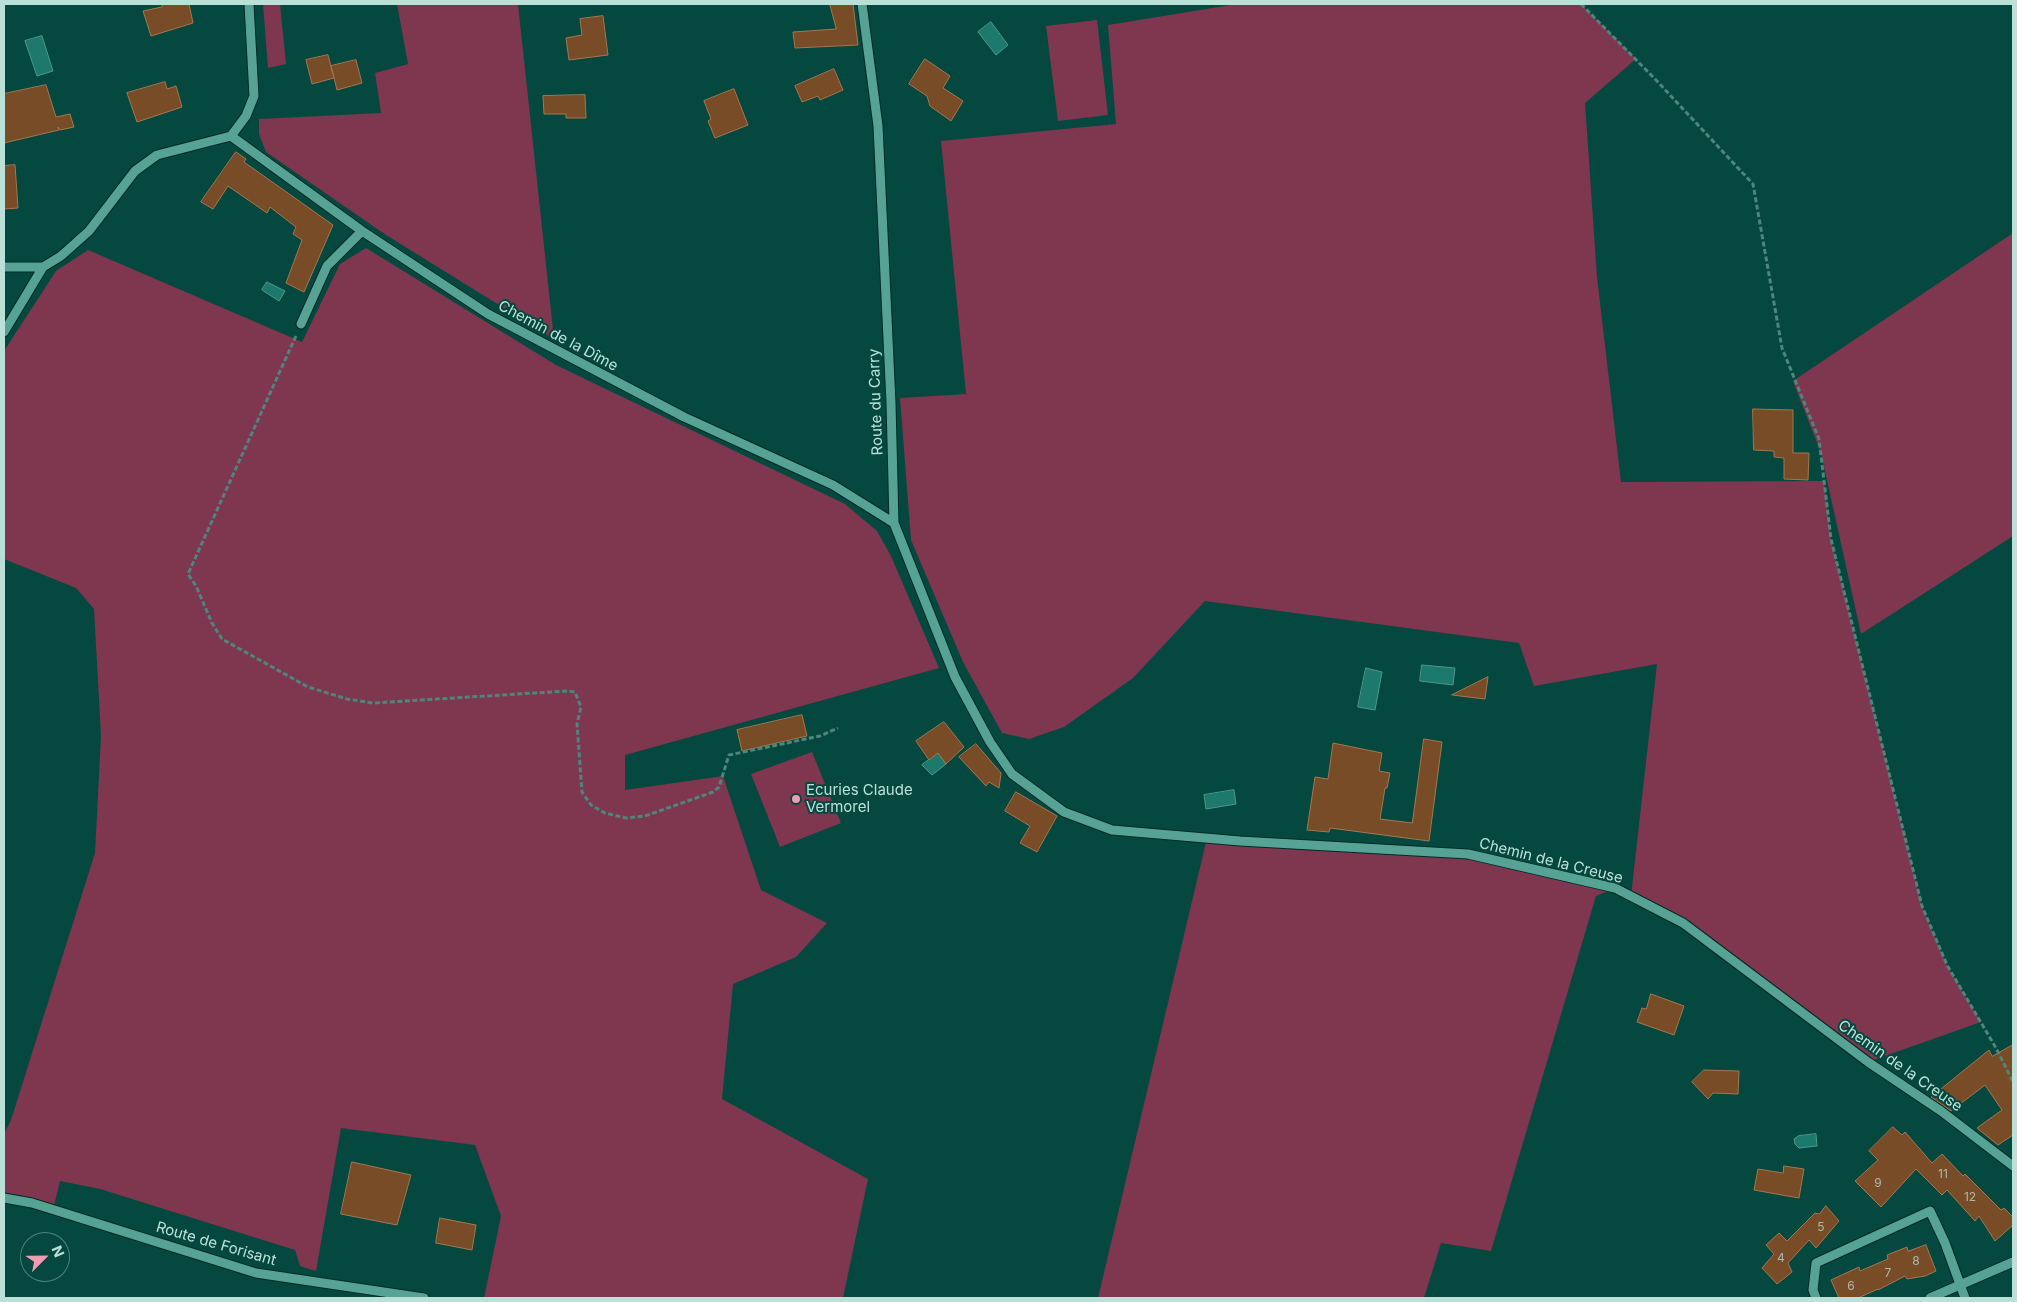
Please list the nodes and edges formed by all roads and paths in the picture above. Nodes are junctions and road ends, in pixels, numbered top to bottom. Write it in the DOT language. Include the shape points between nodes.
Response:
graph roads {
  1 [pos="249,4"];
  2 [pos="862,4"];
  3 [pos="1581,4"];
  4 [pos="231,136"];
  5 [pos="362,230"];
  6 [pos="4,267"];
  7 [pos="43,267"];
  8 [pos="301,324"];
  9 [pos="4,332"];
  10 [pos="894,522"];
  11 [pos="838,728"];
  12 [pos="1012,774"];
  13 [pos="2013,1082"];
  14 [pos="2013,1166"];
  15 [pos="4,1198"];
  16 [pos="2013,1262"];
  17 [pos="1962,1285"];
  18 [pos="424,1298"];
  19 [pos="1816,1298"];
  20 [pos="1930,1298"];
  21 [pos="1965,1298"];
  1 -- 4 [label="street" via="254,96 246,116"];
  2 -- 10 [label="street, Route du Carry" via="878,126"];
  3 -- 13 [label="path" via="1753,184 1782,348 1820,439 1831,539 1922,906 1947,965"];
  4 -- 5 [label="street, Chemin de la Dîme"];
  4 -- 7 [label="street" via="157,155 135,171 89,231"];
  5 -- 8 [label="street" via="327,266"];
  5 -- 10 [label="street, Chemin de la Dîme" via="488,314 684,417 833,485"];
  6 -- 7 [label="street"];
  7 -- 9 [label="street"];
  8 -- 11 [label="path" via="188,574 222,639 308,687 373,703 575,692 581,707 577,724 582,792 591,805 605,813 626,818 645,816 713,792 719,787 729,755 820,736"];
  10 -- 12 [label="street, Route du Carry" via="955,677 990,742"];
  12 -- 14 [label="street, Chemin de la Creuse" via="1064,812 1112,830 1468,854 1615,888 1683,923"];
  15 -- 18 [label="street, Route de Forisant" via="32,1203 256,1273"];
  16 -- 17 [label="street"];
  17 -- 19 [label="street" via="1930,1211 1816,1263 1813,1290"];
  17 -- 20 [label="street"];
  17 -- 21 [label="street"];
}
